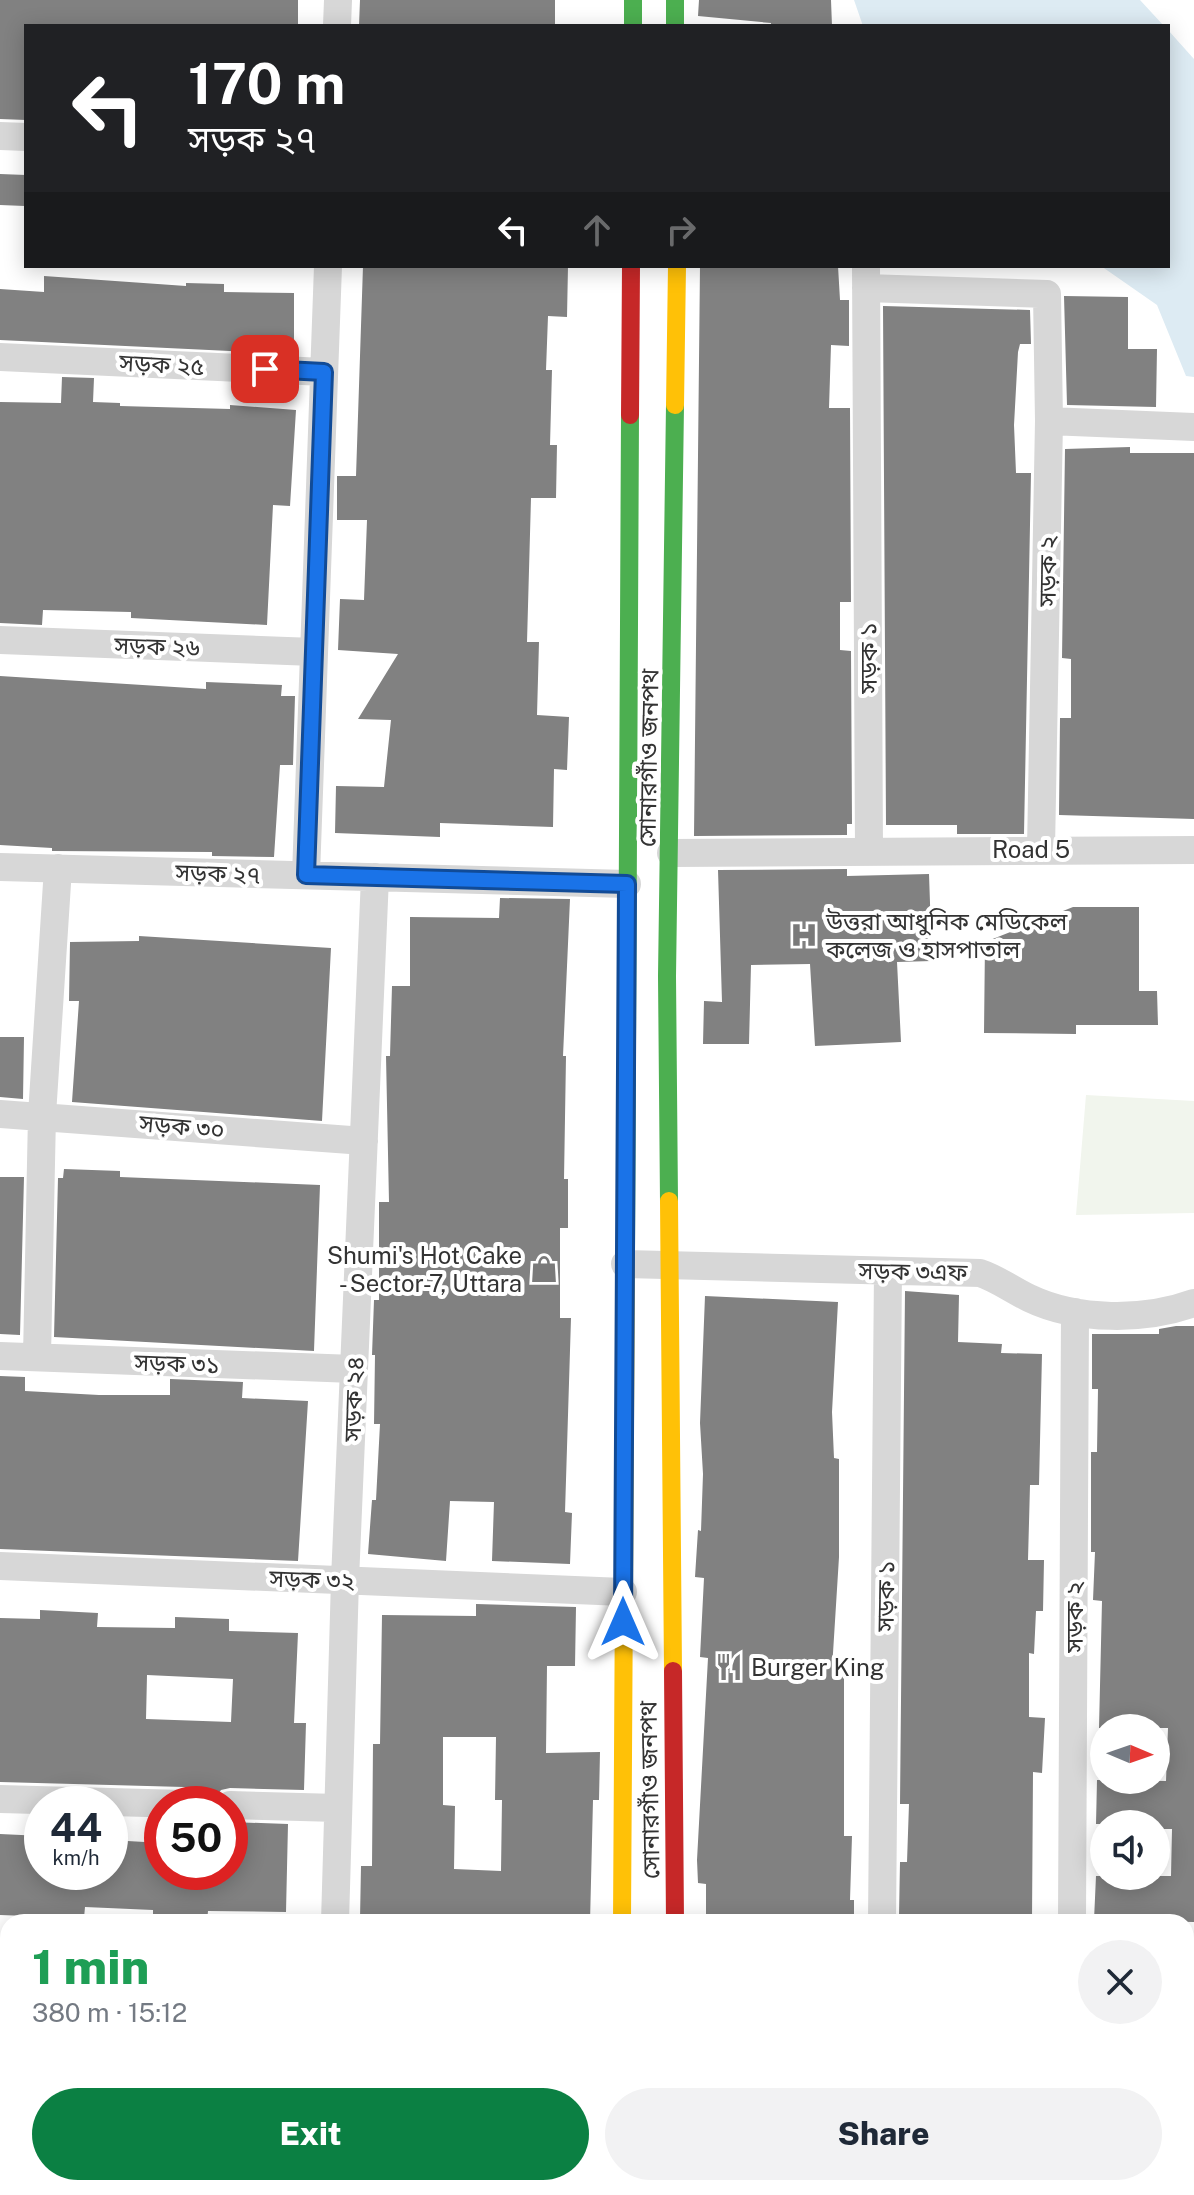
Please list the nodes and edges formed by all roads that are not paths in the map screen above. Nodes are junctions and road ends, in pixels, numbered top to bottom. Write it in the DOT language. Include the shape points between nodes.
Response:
graph roads {
  1 [pos="338,0"];
  2 [pos="633,0"];
  3 [pos="675,0"];
  4 [pos="337,24"];
  5 [pos="633,24"];
  6 [pos="675,24"];
  7 [pos="0,136"];
  8 [pos="24,137"];
  9 [pos="328,268"];
  10 [pos="631,268"];
  11 [pos="677,268"];
  12 [pos="866,277"];
  13 [pos="0,357"];
  14 [pos="324,372"];
  15 [pos="1049,421"];
  16 [pos="1194,427"];
  17 [pos="0,640"];
  18 [pos="314,652"];
  19 [pos="1041,849"];
  20 [pos="1194,850"];
  21 [pos="869,851"];
  22 [pos="671,853"];
  23 [pos="0,867"];
  24 [pos="58,868"];
  25 [pos="306,875"];
  26 [pos="375,877"];
  27 [pos="627,884"];
  28 [pos="0,1114"];
  29 [pos="42,1115"];
  30 [pos="364,1141"];
  31 [pos="625,1264"];
  32 [pos="670,1264"];
  33 [pos="888,1271"];
  34 [pos="1194,1303"];
  35 [pos="1075,1312"];
  36 [pos="0,1356"];
  37 [pos="37,1357"];
  38 [pos="354,1369"];
  39 [pos="0,1566"];
  40 [pos="345,1580"];
  41 [pos="623,1592"];
  42 [pos="0,1799"];
  43 [pos="144,1803"];
  44 [pos="248,1806"];
  45 [pos="338,1808"];
  46 [pos="335,1914"];
  47 [pos="622,1914"];
  48 [pos="675,1914"];
  49 [pos="882,1914"];
  50 [pos="1072,1914"];
  1 -- 4 [label="street"];
  2 -- 5 [label="main road"];
  3 -- 6 [label="main road"];
  7 -- 8 [label="street"];
  9 -- 14 [label="street"];
  10 -- 27 [label="main road, সোনারগাঁও জনপথ"];
  11 -- 22 [label="main road, সোনারগাঁও জনপথ"];
  12 -- 15 [label="street, সড়ক ২" via="1047,294"];
  12 -- 21 [label="street, সড়ক ১"];
  13 -- 14 [label="street, সড়ক ২৫"];
  14 -- 18 [label="street"];
  15 -- 16 [label="street"];
  15 -- 19 [label="street, সড়ক ২"];
  17 -- 18 [label="street, সড়ক ২৬"];
  18 -- 25 [label="street"];
  19 -- 20 [label="street, Road 5"];
  19 -- 21 [label="street, Road 5"];
  21 -- 22 [label="street"];
  22 -- 32 [label="main road, সোনারগাঁও জনপথ"];
  23 -- 24 [label="street, সড়ক ২৭"];
  24 -- 25 [label="street, সড়ক ২৭"];
  24 -- 29 [label="street"];
  25 -- 26 [label="street, সড়ক ২৭"];
  26 -- 27 [label="street, সড়ক ২৭"];
  26 -- 30 [label="street, সড়ক ২৪"];
  27 -- 31 [label="main road, সোনারগাঁও জনপথ"];
  28 -- 29 [label="street, সড়ক ৩০"];
  29 -- 30 [label="street, সড়ক ৩০"];
  29 -- 37 [label="street"];
  30 -- 38 [label="street, সড়ক ২৪"];
  31 -- 32 [label="street, সড়ক ৩এফ"];
  31 -- 41 [label="main road, সোনারগাঁও জনপথ"];
  32 -- 33 [label="street, সড়ক ৩এফ"];
  32 -- 48 [label="main road, সোনারগাঁও জনপথ"];
  33 -- 35 [label="street, সড়ক ৩এফ" via="980,1273 1031,1299"];
  33 -- 49 [label="street, সড়ক ১"];
  34 -- 35 [label="street, সড়ক ৩এফ" via="1172,1311 1116,1316"];
  35 -- 50 [label="street, সড়ক ২"];
  36 -- 37 [label="street, সড়ক ৩১"];
  37 -- 38 [label="street, সড়ক ৩১"];
  38 -- 40 [label="street, সড়ক ২৪"];
  39 -- 40 [label="street, সড়ক ৩২"];
  40 -- 41 [label="street, সড়ক ৩২"];
  40 -- 45 [label="street, সড়ক ২৪"];
  41 -- 47 [label="main road, সোনারগাঁও জনপথ"];
  42 -- 43 [label="street"];
  44 -- 45 [label="street"];
  45 -- 46 [label="street, সড়ক ২৪"];
}
